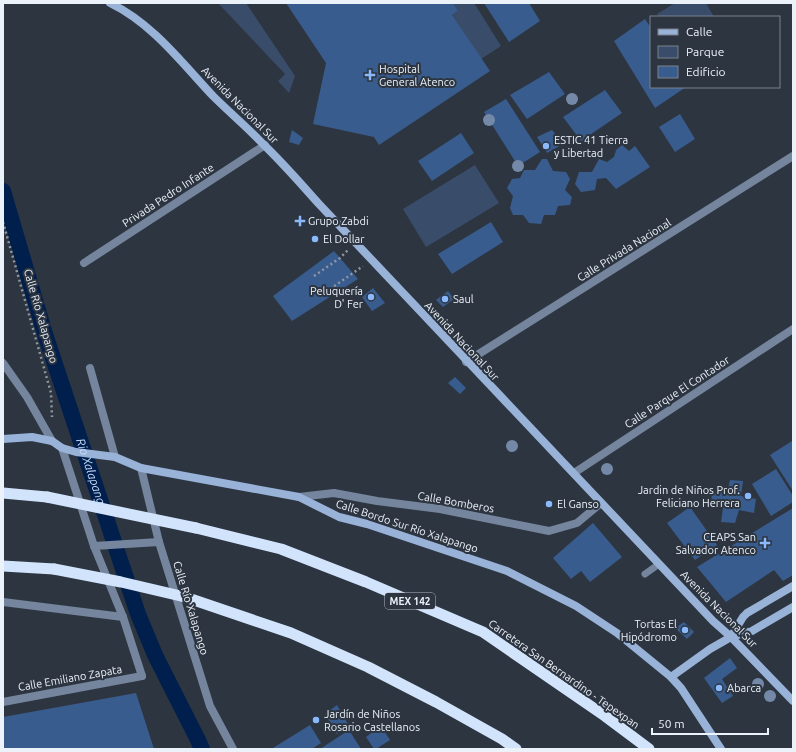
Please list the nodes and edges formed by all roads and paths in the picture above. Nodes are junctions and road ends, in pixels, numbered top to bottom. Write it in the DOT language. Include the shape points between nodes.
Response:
graph roads {
  1 [pos="110,3"];
  2 [pos="121,5"];
  3 [pos="265,145"];
  4 [pos="793,156"];
  5 [pos="3,222"];
  6 [pos="356,243"];
  7 [pos="371,259"];
  8 [pos="84,263"];
  9 [pos="314,276"];
  10 [pos="326,292"];
  11 [pos="793,329"];
  12 [pos="466,362"];
  13 [pos="3,363"];
  14 [pos="90,368"];
  15 [pos="3,439"];
  16 [pos="52,441"];
  17 [pos="62,448"];
  18 [pos="115,457"];
  19 [pos="141,468"];
  20 [pos="574,473"];
  21 [pos="3,493"];
  22 [pos="299,497"];
  23 [pos="601,502"];
  24 [pos="159,542"];
  25 [pos="94,546"];
  26 [pos="659,564"];
  27 [pos="3,566"];
  28 [pos="645,574"];
  29 [pos="793,586"];
  30 [pos="3,602"];
  31 [pos="793,606"];
  32 [pos="122,617"];
  33 [pos="731,637"];
  34 [pos="671,677"];
  35 [pos="793,701"];
  36 [pos="3,702"];
  37 [pos="233,749"];
  38 [pos="516,749"];
  39 [pos="650,749"];
  40 [pos="720,749"];
  1 -- 2 [label="main road, Avenida Nacional Sur"];
  2 -- 3 [label="main road, Avenida Nacional Sur" via="169,47 214,96"];
  3 -- 6 [label="main road, Avenida Nacional Sur"];
  3 -- 8 [label="street, Privada Pedro Infante"];
  4 -- 12 [label="street, Calle Privada Nacional"];
  5 -- 16 [label="path, Calle Río Xalapango" via="51,392"];
  6 -- 7 [label="main road, Avenida Nacional Sur"];
  6 -- 9 [label="path"];
  7 -- 10 [label="path"];
  7 -- 12 [label="main road, Avenida Nacional Sur"];
  11 -- 20 [label="street, Calle Parque El Contador"];
  12 -- 20 [label="main road, Avenida Nacional Sur"];
  13 -- 16 [label="street" via="27,397"];
  14 -- 18 [label="street"];
  15 -- 16 [label="main road, Calle Bordo Sur Río Xalapango" via="32,437"];
  16 -- 17 [label="main road, Calle Bordo Sur Río Xalapango"];
  17 -- 18 [label="main road, Calle Bordo Sur Río Xalapango"];
  17 -- 25 [label="street"];
  18 -- 19 [label="main road, Calle Bordo Sur Río Xalapango"];
  19 -- 22 [label="main road, Calle Bordo Sur Río Xalapango"];
  19 -- 24 [label="street, Calle Río Xalapango"];
  20 -- 23 [label="main road, Avenida Nacional Sur"];
  21 -- 39 [label="highway, Carretera San Bernardino - Tepexpan / MEX 142, bridge" via="47,497 196,528 281,549 366,582 483,632"];
  22 -- 23 [label="street, Calle Bomberos" via="334,493 440,509 549,531 577,523"];
  22 -- 34 [label="main road, Calle Bordo Sur Río Xalapango" via="339,517 507,571 576,606 617,633"];
  23 -- 26 [label="main road, Avenida Nacional Sur"];
  24 -- 25 [label="street"];
  24 -- 37 [label="street, Calle Río Xalapango" via="210,706"];
  25 -- 32 [label="street"];
  26 -- 28 [label="lane"];
  26 -- 33 [label="main road, Avenida Nacional Sur"];
  27 -- 38 [label="highway, bridge" via="54,569 121,582 185,597 291,633 368,667 436,702"];
  29 -- 33 [label="main road" via="747,613"];
  30 -- 32 [label="street"];
  31 -- 33 [label="main road" via="752,631"];
  32 -- 36 [label="street, Calle Emiliano Zapata" via="142,676"];
  33 -- 34 [label="main road"];
  33 -- 35 [label="main road, Avenida Nacional Sur"];
  34 -- 40 [label="main road, Calle Bordo Sur Río Xalapango" via="681,688"];
}
